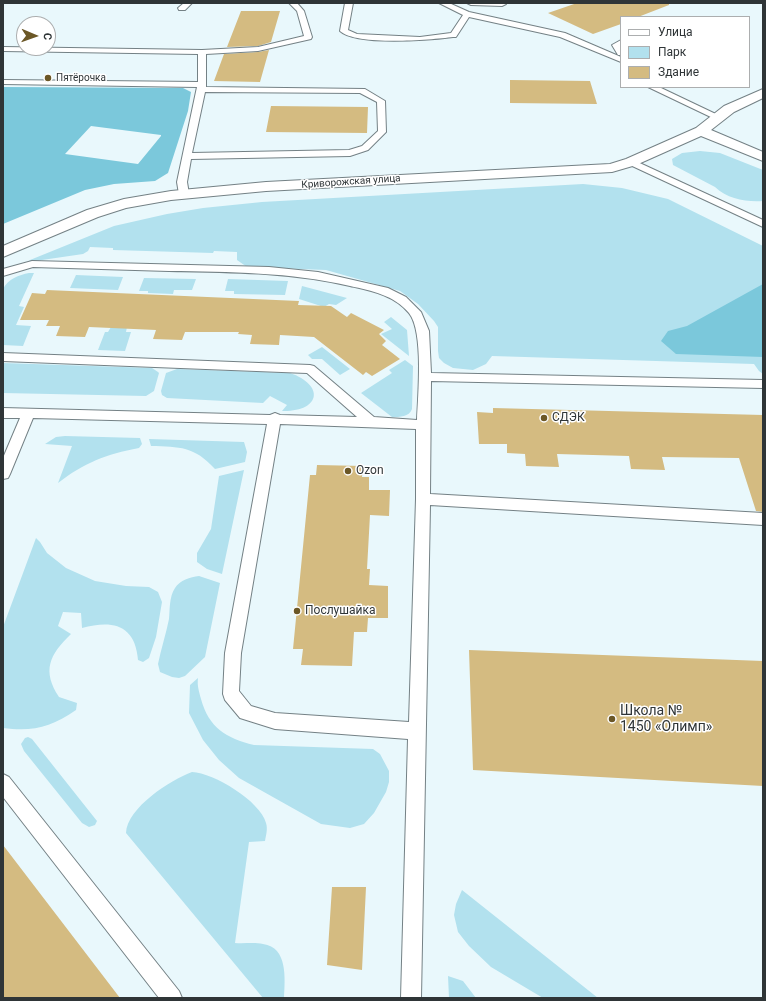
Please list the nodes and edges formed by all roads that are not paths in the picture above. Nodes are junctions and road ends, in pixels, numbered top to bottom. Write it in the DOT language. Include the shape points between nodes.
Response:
graph roads {
  1 [pos="188,3"];
  2 [pos="293,3"];
  3 [pos="349,3"];
  4 [pos="443,3"];
  5 [pos="471,3"];
  6 [pos="502,4"];
  7 [pos="182,8"];
  8 [pos="467,14"];
  9 [pos="620,43"];
  10 [pos="3,49"];
  11 [pos="620,51"];
  12 [pos="202,52"];
  13 [pos="620,60"];
  14 [pos="3,82"];
  15 [pos="202,87"];
  16 [pos="654,88"];
  17 [pos="763,93"];
  18 [pos="718,117"];
  19 [pos="701,131"];
  20 [pos="187,156"];
  21 [pos="763,157"];
  22 [pos="631,162"];
  23 [pos="184,194"];
  24 [pos="763,224"];
  25 [pos="3,252"];
  26 [pos="3,273"];
  27 [pos="3,357"];
  28 [pos="425,377"];
  29 [pos="763,384"];
  30 [pos="3,414"];
  31 [pos="28,414"];
  32 [pos="275,418"];
  33 [pos="371,422"];
  34 [pos="423,425"];
  35 [pos="3,474"];
  36 [pos="423,499"];
  37 [pos="763,519"];
  38 [pos="416,731"];
  39 [pos="3,783"];
  40 [pos="172,998"];
  41 [pos="411,998"];
  1 -- 7 [label="lane"];
  2 -- 12 [label="lane" via="300,11 308,37 258,48"];
  3 -- 8 [label="lane" via="344,31 356,36 420,39 453,35"];
  4 -- 8 [label="lane"];
  5 -- 6 [label="lane"];
  8 -- 13 [label="lane" via="562,35"];
  9 -- 11 [label="lane" via="616,45"];
  10 -- 12 [label="lane"];
  12 -- 15 [label="lane"];
  14 -- 15 [label="lane"];
  15 -- 20 [label="lane"];
  15 -- 20 [label="lane" via="362,91 381,101 382,132 366,148 350,153"];
  16 -- 18 [label="lane"];
  17 -- 18 [label="street, Криворожская улица"];
  18 -- 19 [label="street, Криворожская улица"];
  19 -- 21 [label="street"];
  19 -- 22 [label="street, Криворожская улица"];
  20 -- 23 [label="lane" via="182,182"];
  22 -- 23 [label="street, Криворожская улица" via="612,168 592,170 464,175"];
  22 -- 24 [label="lane"];
  23 -- 25 [label="street, Криворожская улица" via="124,204 100,211"];
  26 -- 28 [label="lane" via="32,264 269,270 318,275 384,290 402,300 415,312 423,331"];
  27 -- 33 [label="lane" via="310,369"];
  28 -- 29 [label="lane"];
  28 -- 34 [label="lane"];
  30 -- 31 [label="lane"];
  31 -- 32 [label="lane"];
  31 -- 35 [label="lane"];
  32 -- 33 [label="lane"];
  32 -- 38 [label="lane" via="233,653 231,694 246,712 274,721"];
  33 -- 34 [label="lane"];
  34 -- 36 [label="lane"];
  36 -- 37 [label="lane"];
  36 -- 38 [label="lane"];
  38 -- 41 [label="lane"];
  39 -- 40 [label="lane"];
}
